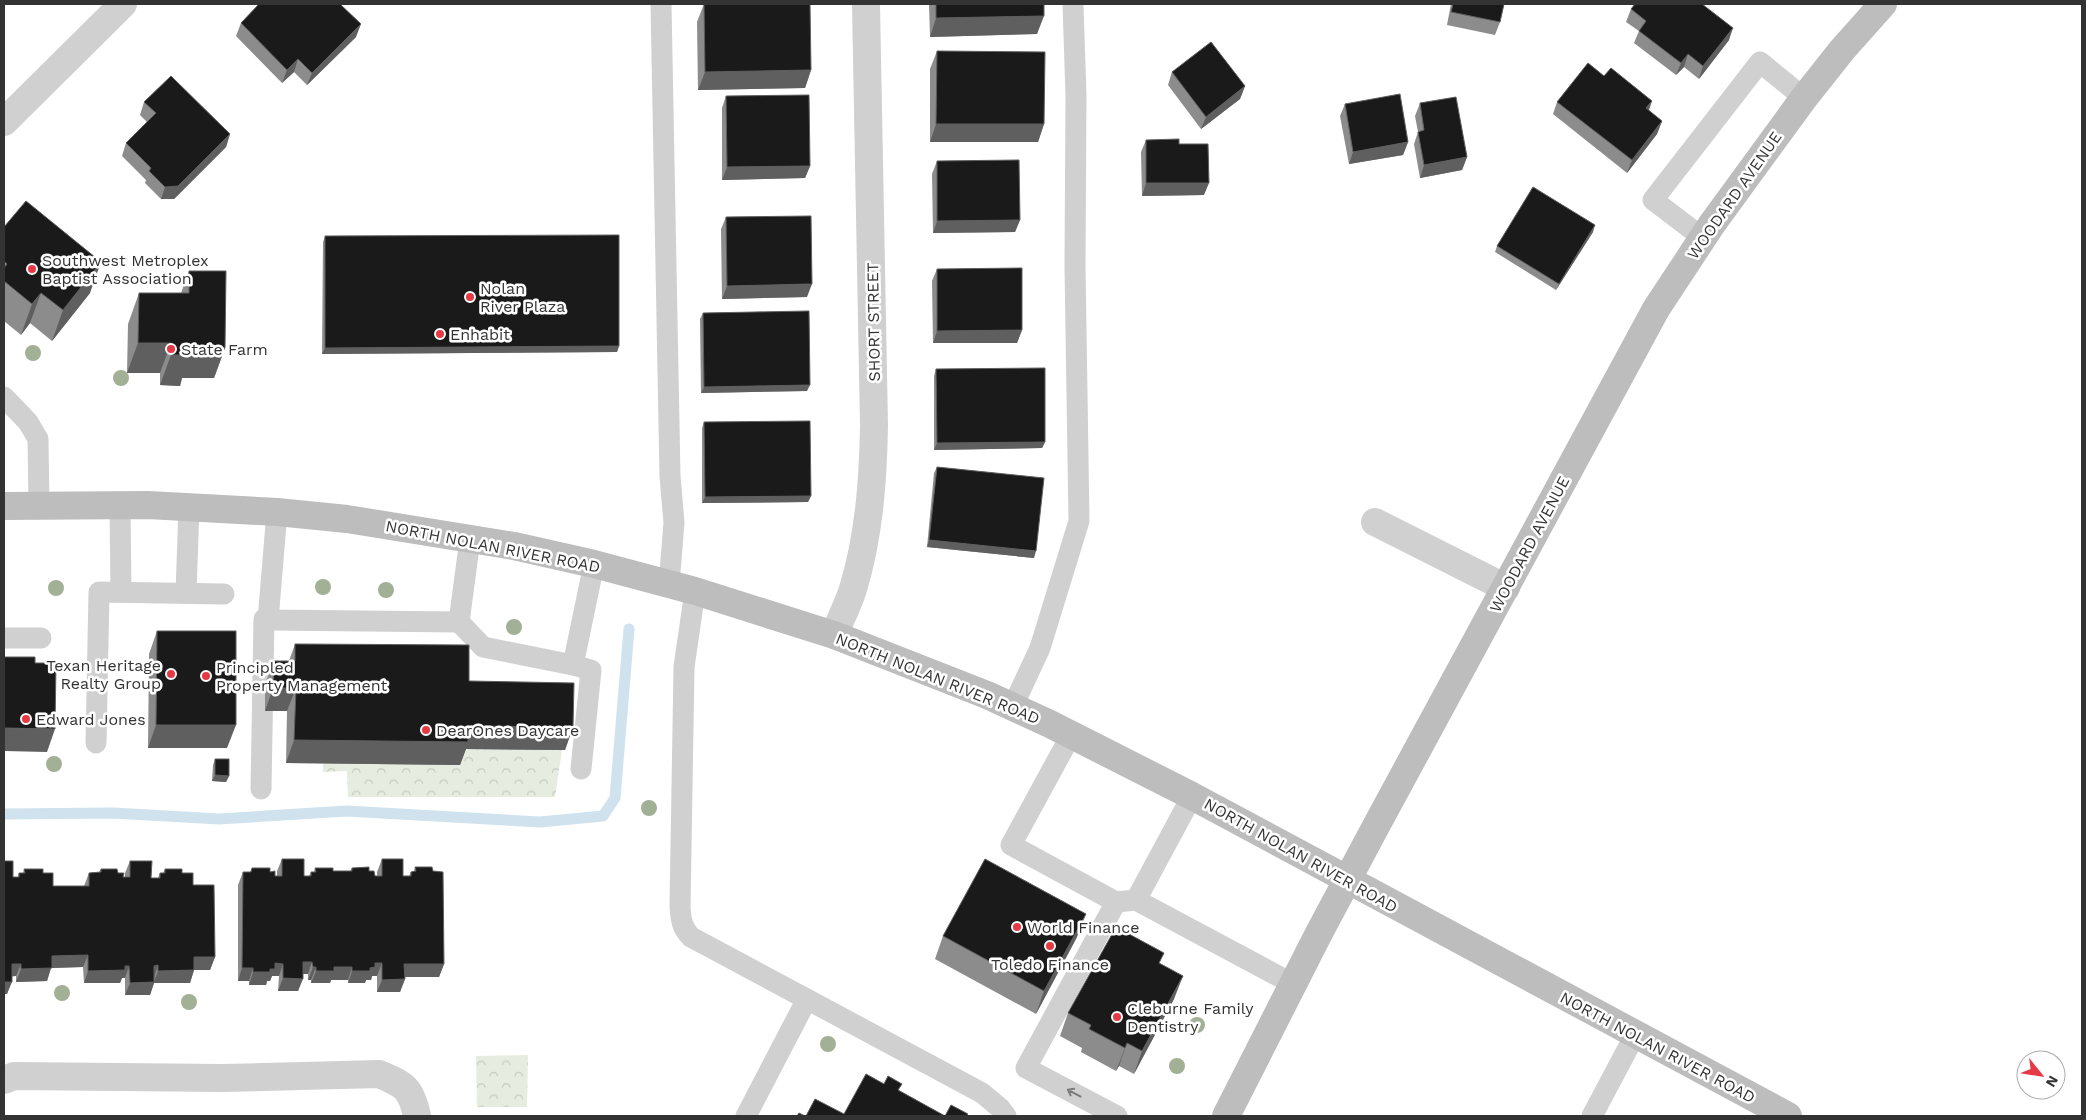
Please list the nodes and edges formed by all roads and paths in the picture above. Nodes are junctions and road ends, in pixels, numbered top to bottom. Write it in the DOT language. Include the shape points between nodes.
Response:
graph roads {
  1 [pos="123,4"];
  2 [pos="661,4"];
  3 [pos="866,4"];
  4 [pos="1073,4"];
  5 [pos="1883,4"];
  6 [pos="1804,98"];
  7 [pos="4,122"];
  8 [pos="1703,238"];
  9 [pos="4,397"];
  10 [pos="4,506"];
  11 [pos="39,506"];
  12 [pos="120,506"];
  13 [pos="189,507"];
  14 [pos="277,512"];
  15 [pos="1375,522"];
  16 [pos="470,540"];
  17 [pos="594,564"];
  18 [pos="669,584"];
  19 [pos="1506,588"];
  20 [pos="695,591"];
  21 [pos="121,592"];
  22 [pos="186,593"];
  23 [pos="224,594"];
  24 [pos="268,620"];
  25 [pos="459,622"];
  26 [pos="834,635"];
  27 [pos="4,638"];
  28 [pos="42,638"];
  29 [pos="573,665"];
  30 [pos="1013,706"];
  31 [pos="1071,735"];
  32 [pos="96,743"];
  33 [pos="581,770"];
  34 [pos="261,789"];
  35 [pos="1192,796"];
  36 [pos="1347,881"];
  37 [pos="1126,901"];
  38 [pos="1293,984"];
  39 [pos="808,999"];
  40 [pos="1636,1034"];
  41 [pos="4,1080"];
  42 [pos="417,1116"];
  43 [pos="746,1116"];
  44 [pos="1006,1116"];
  45 [pos="1117,1116"];
  46 [pos="1226,1116"];
  47 [pos="1592,1116"];
  48 [pos="1788,1116"];
  1 -- 7 [label="street"];
  2 -- 18 [label="lane" via="670,466 674,523"];
  3 -- 26 [label="street, SHORT STREET" via="873,475 863,549 852,591"];
  4 -- 30 [label="lane" via="1079,520 1040,648"];
  5 -- 6 [label="main road, WOODARD AVENUE"];
  6 -- 8 [label="main road, WOODARD AVENUE"];
  6 -- 8 [label="lane" via="1760,62 1653,200"];
  8 -- 19 [label="main road, WOODARD AVENUE" via="1656,309"];
  9 -- 11 [label="lane" via="28,422 38,439"];
  10 -- 11 [label="main road, NORTH NOLAN RIVER ROAD"];
  11 -- 12 [label="main road, NORTH NOLAN RIVER ROAD"];
  12 -- 13 [label="main road, NORTH NOLAN RIVER ROAD"];
  12 -- 21 [label="lane"];
  13 -- 14 [label="main road, NORTH NOLAN RIVER ROAD"];
  13 -- 22 [label="lane"];
  14 -- 16 [label="main road, NORTH NOLAN RIVER ROAD" via="347,519"];
  14 -- 24 [label="lane"];
  15 -- 19 [label="street"];
  16 -- 17 [label="main road, NORTH NOLAN RIVER ROAD"];
  16 -- 25 [label="lane"];
  17 -- 18 [label="main road, NORTH NOLAN RIVER ROAD"];
  17 -- 29 [label="lane"];
  18 -- 20 [label="main road, NORTH NOLAN RIVER ROAD"];
  19 -- 36 [label="main road, WOODARD AVENUE"];
  20 -- 26 [label="main road, NORTH NOLAN RIVER ROAD"];
  20 -- 39 [label="lane" via="684,667 682,922 691,937"];
  21 -- 22 [label="lane"];
  21 -- 32 [label="lane" via="99,592"];
  22 -- 23 [label="lane"];
  24 -- 25 [label="lane"];
  24 -- 34 [label="lane" via="264,619"];
  25 -- 29 [label="lane" via="483,648"];
  26 -- 30 [label="main road, NORTH NOLAN RIVER ROAD"];
  27 -- 28 [label="lane"];
  29 -- 33 [label="lane" via="591,670"];
  30 -- 31 [label="main road, NORTH NOLAN RIVER ROAD"];
  31 -- 35 [label="main road, NORTH NOLAN RIVER ROAD"];
  31 -- 37 [label="lane" via="1011,845"];
  35 -- 36 [label="main road, NORTH NOLAN RIVER ROAD"];
  35 -- 37 [label="lane"];
  36 -- 38 [label="main road, WOODARD AVENUE"];
  36 -- 40 [label="main road, NORTH NOLAN RIVER ROAD"];
  37 -- 38 [label="lane"];
  45 -- 37 [label="lane, one-way" via="1026,1068"];
  38 -- 46 [label="main road, WOODARD AVENUE"];
  39 -- 43 [label="lane"];
  39 -- 44 [label="lane" via="982,1093"];
  40 -- 47 [label="lane"];
  40 -- 48 [label="main road, NORTH NOLAN RIVER ROAD"];
  41 -- 42 [label="street" via="14,1076 222,1078 379,1074 400,1083 407,1090 413,1097"];
}
